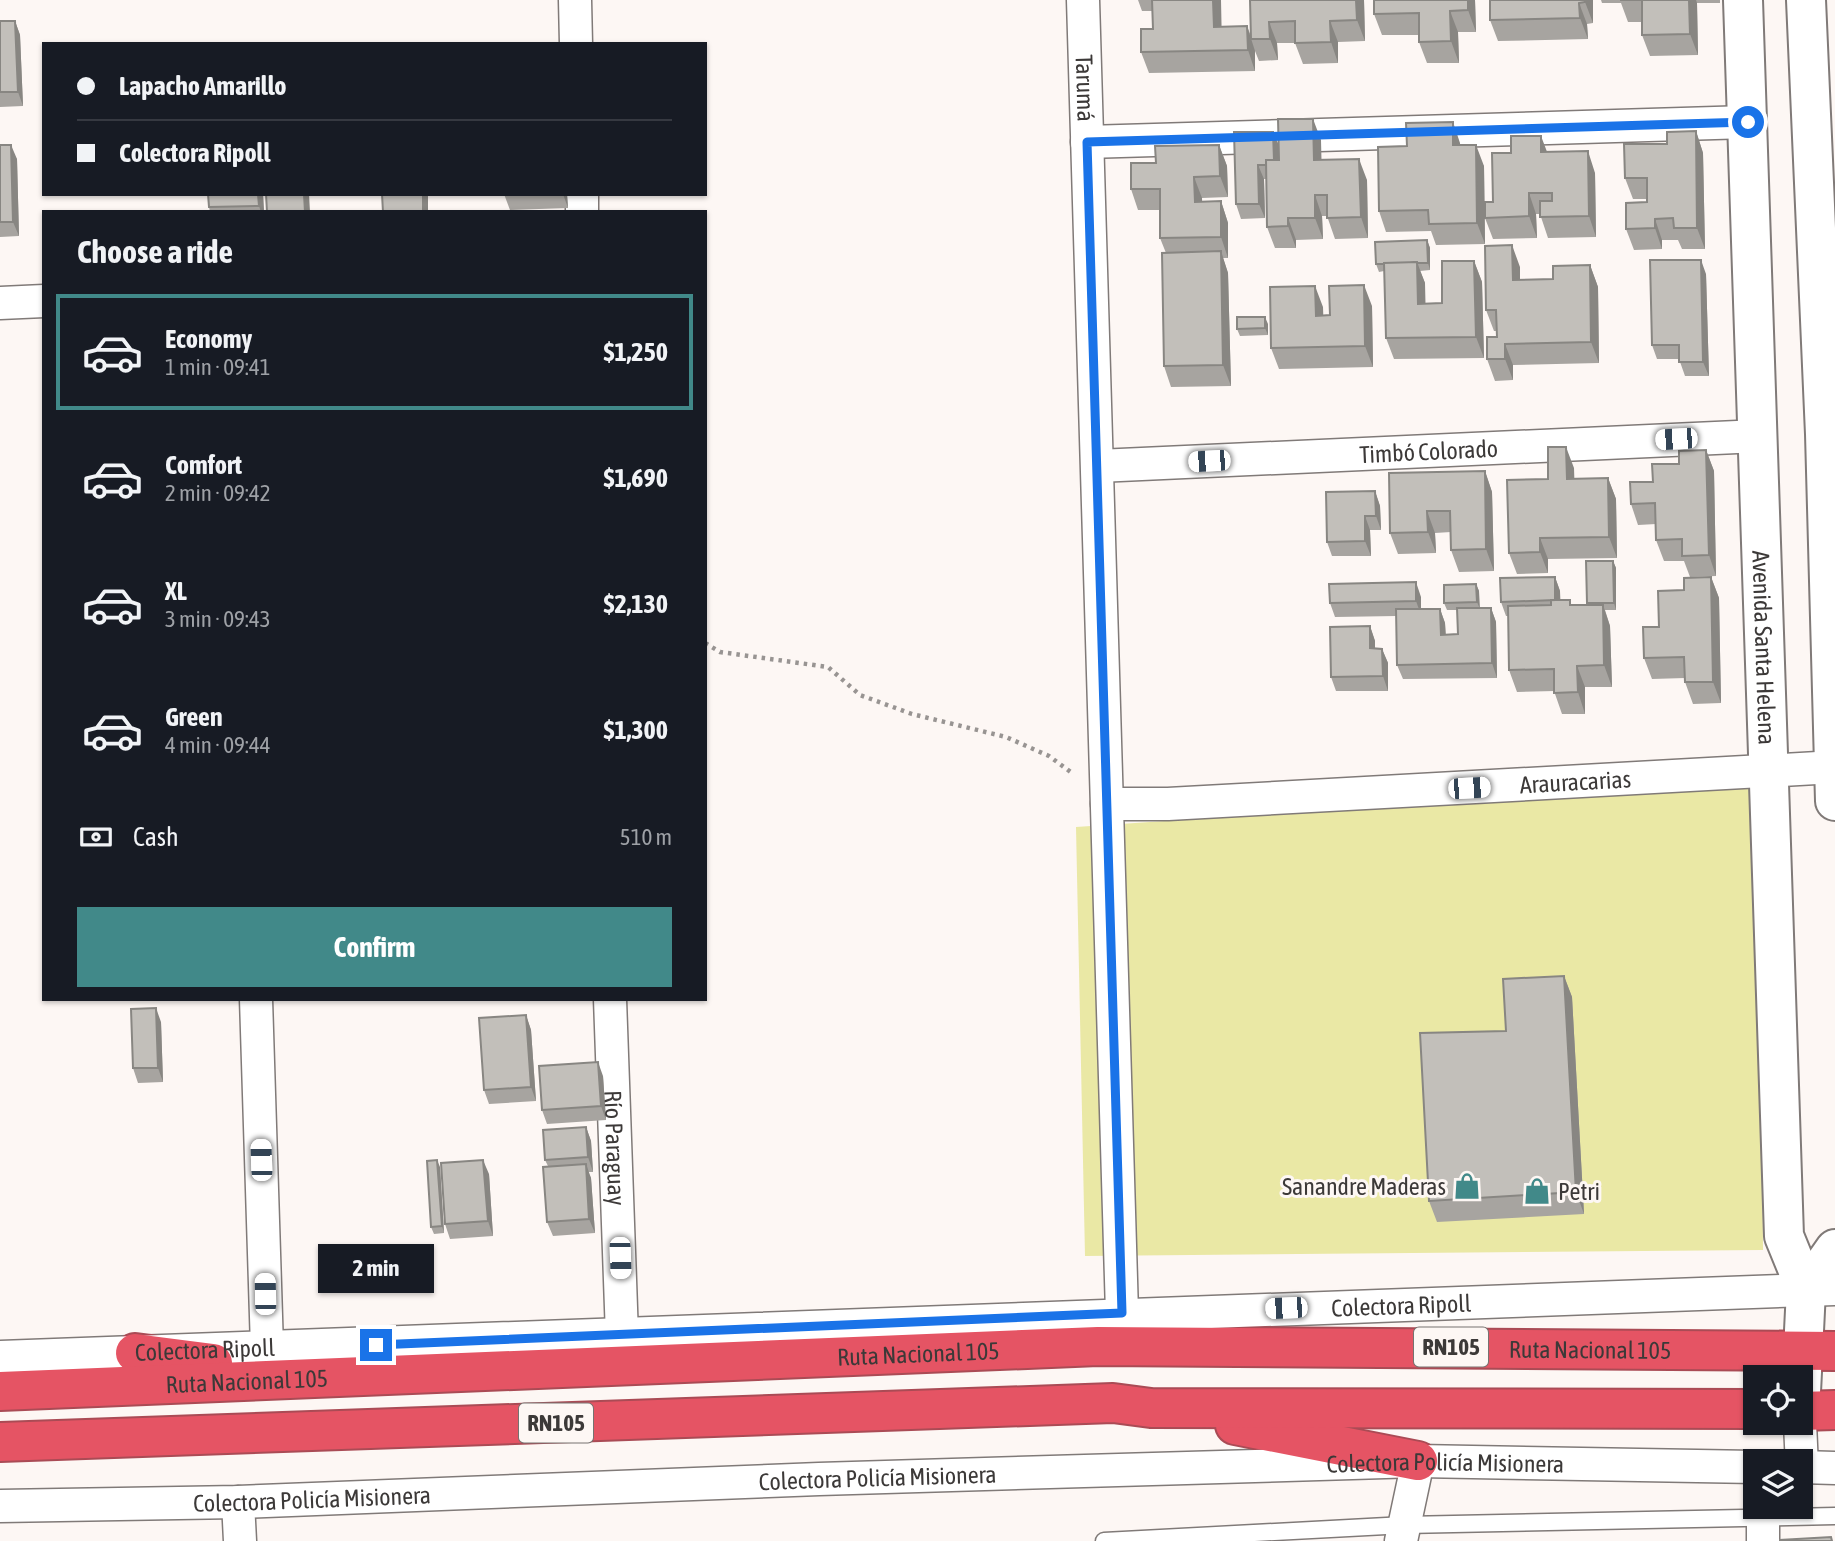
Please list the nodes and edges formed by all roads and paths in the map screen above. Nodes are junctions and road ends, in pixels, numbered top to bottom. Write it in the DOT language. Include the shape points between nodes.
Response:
graph roads {
  1 [pos="575,0"];
  2 [pos="1083,0"];
  3 [pos="1743,0"];
  4 [pos="1806,0"];
  5 [pos="576,42"];
  6 [pos="1823,120"];
  7 [pos="1748,122"];
  8 [pos="1087,142"];
  9 [pos="42,301"];
  10 [pos="0,303"];
  11 [pos="1830,434"];
  12 [pos="1759,436"];
  13 [pos="1098,466"];
  14 [pos="707,644"];
  15 [pos="1835,767"];
  16 [pos="1770,771"];
  17 [pos="1835,801"];
  18 [pos="1107,804"];
  19 [pos="256,1001"];
  20 [pos="610,1001"];
  21 [pos="1835,1249"];
  22 [pos="1820,1290"];
  23 [pos="1122,1313"];
  24 [pos="622,1336"];
  25 [pos="267,1348"];
  26 [pos="1819,1351"];
  27 [pos="135,1353"];
  28 [pos="0,1357"];
  29 [pos="315,1376"];
  30 [pos="0,1391"];
  31 [pos="1151,1408"];
  32 [pos="1743,1409"];
  33 [pos="1835,1410"];
  34 [pos="1813,1411"];
  35 [pos="0,1442"];
  36 [pos="1418,1461"];
  37 [pos="1743,1467"];
  38 [pos="1813,1468"];
  39 [pos="1835,1468"];
  40 [pos="238,1502"];
  41 [pos="0,1506"];
  42 [pos="1835,1516"];
  43 [pos="1766,1522"];
  44 [pos="1403,1533"];
  45 [pos="240,1541"];
  46 [pos="1104,1541"];
  1 -- 5 [label="street"];
  2 -- 8 [label="street, Tarumá"];
  3 -- 7 [label="main road, Avenida Santa Helena"];
  4 -- 6 [label="main road"];
  6 -- 11 [label="main road"];
  7 -- 8 [label="street"];
  7 -- 12 [label="main road, Avenida Santa Helena"];
  8 -- 13 [label="street, Tarumá"];
  9 -- 10 [label="street"];
  11 -- 15 [label="main road"];
  12 -- 13 [label="street, Timbó Colorado"];
  12 -- 16 [label="main road, Avenida Santa Helena"];
  13 -- 18 [label="street, Tarumá"];
  14 -- 18 [label="path" via="720,652 828,667 860,695 912,714 1006,737 1049,756"];
  15 -- 16 [label="street, Arauracarias"];
  15 -- 17 [label="main road"];
  16 -- 18 [label="street, Arauracarias"];
  16 -- 22 [label="main road, Avenida Santa Helena" via="1784,1236"];
  18 -- 23 [label="street, Tarumá"];
  19 -- 25 [label="street"];
  20 -- 24 [label="street, Río Paraguay"];
  21 -- 22 [label="main road"];
  22 -- 23 [label="street, Colectora Ripoll"];
  22 -- 26 [label="main road, Avenida Santa Helena"];
  23 -- 24 [label="street, Colectora Ripoll"];
  24 -- 25 [label="street, Colectora Ripoll"];
  25 -- 27 [label="street, Colectora Ripoll"];
  26 -- 29 [label="highway, Ruta Nacional 105 / RN105" via="1098,1346"];
  27 -- 28 [label="street, Colectora Ripoll"];
  27 -- 29 [label="highway"];
  29 -- 30 [label="highway, Ruta Nacional 105 / RN105"];
  31 -- 32 [label="highway, RN105"];
  31 -- 35 [label="highway, RN105" via="1113,1403"];
  31 -- 36 [label="highway"];
  33 -- 34 [label="highway"];
  36 -- 37 [label="street, Colectora Policía Misionera"];
  36 -- 40 [label="street, Colectora Policía Misionera"];
  36 -- 44 [label="street"];
  38 -- 39 [label="street"];
  40 -- 41 [label="street, Colectora Policía Misionera"];
  40 -- 45 [label="street"];
  42 -- 43 [label="lane"];
  43 -- 44 [label="lane"];
  44 -- 46 [label="lane"];
}
